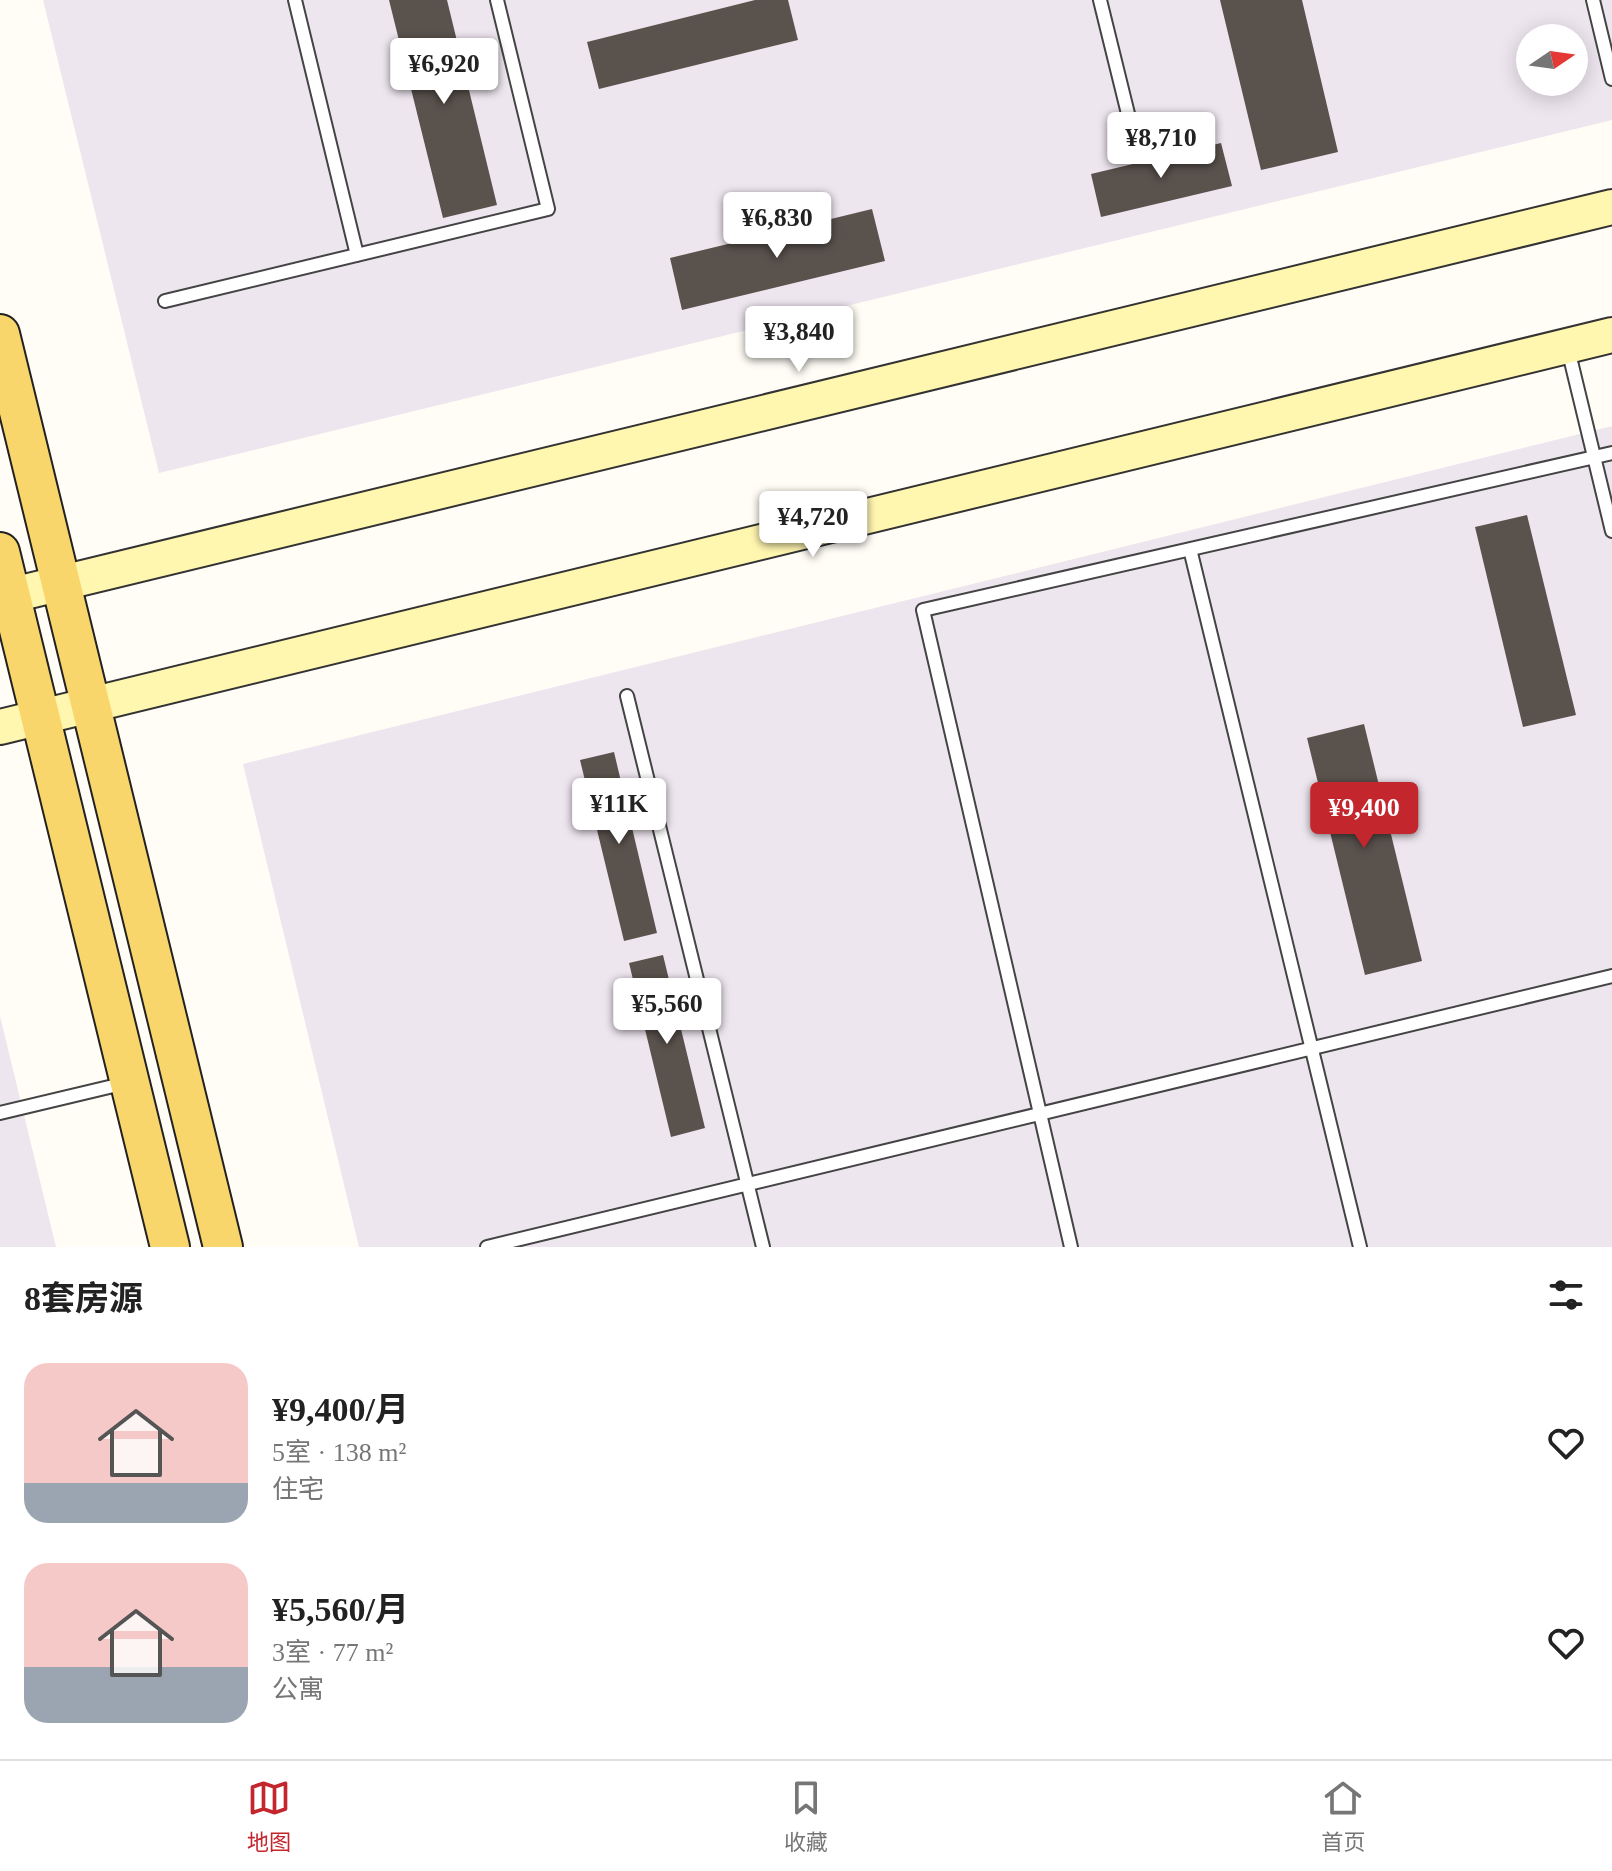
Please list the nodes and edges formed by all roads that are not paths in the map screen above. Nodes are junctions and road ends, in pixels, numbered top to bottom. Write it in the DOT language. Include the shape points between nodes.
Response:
graph roads {
  1 [pos="295,0"];
  2 [pos="497,0"];
  3 [pos="1100,0"];
  4 [pos="1593,0"];
  5 [pos="1607,33"];
  6 [pos="1612,79"];
  7 [pos="1133,134"];
  8 [pos="1612,207"];
  9 [pos="357,255"];
  10 [pos="165,301"];
  11 [pos="0,334"];
  12 [pos="1612,335"];
  13 [pos="1567,346"];
  14 [pos="1612,453"];
  15 [pos="1594,458"];
  16 [pos="1612,531"];
  17 [pos="1190,549"];
  18 [pos="0,552"];
  19 [pos="61,583"];
  20 [pos="5,597"];
  21 [pos="627,696"];
  22 [pos="90,705"];
  23 [pos="40,717"];
  24 [pos="0,727"];
  25 [pos="1612,976"];
  26 [pos="1312,1048"];
  27 [pos="129,1082"];
  28 [pos="0,1113"];
  29 [pos="1040,1114"];
  30 [pos="748,1184"];
  31 [pos="170,1247"];
  32 [pos="223,1247"];
  33 [pos="487,1247"];
  34 [pos="763,1247"];
  35 [pos="1071,1247"];
  36 [pos="1360,1247"];
  1 -- 9 [label="lane"];
  2 -- 9 [label="lane" via="548,209"];
  3 -- 7 [label="lane"];
  4 -- 5 [label="lane"];
  5 -- 6 [label="lane"];
  8 -- 19 [label="street"];
  9 -- 10 [label="lane"];
  11 -- 19 [label="main road"];
  12 -- 13 [label="street"];
  13 -- 15 [label="lane"];
  13 -- 22 [label="street"];
  14 -- 15 [label="lane"];
  15 -- 16 [label="lane"];
  15 -- 17 [label="lane"];
  17 -- 26 [label="lane"];
  17 -- 29 [label="lane" via="923,610"];
  18 -- 20 [label="main road"];
  19 -- 20 [label="street"];
  19 -- 22 [label="main road"];
  20 -- 23 [label="main road"];
  21 -- 30 [label="lane"];
  22 -- 23 [label="street"];
  22 -- 32 [label="main road"];
  23 -- 24 [label="street"];
  23 -- 27 [label="main road"];
  25 -- 26 [label="lane"];
  26 -- 29 [label="lane"];
  26 -- 36 [label="lane"];
  27 -- 28 [label="lane"];
  27 -- 31 [label="main road"];
  29 -- 30 [label="lane"];
  29 -- 35 [label="lane"];
  30 -- 33 [label="lane"];
  30 -- 34 [label="lane"];
}
